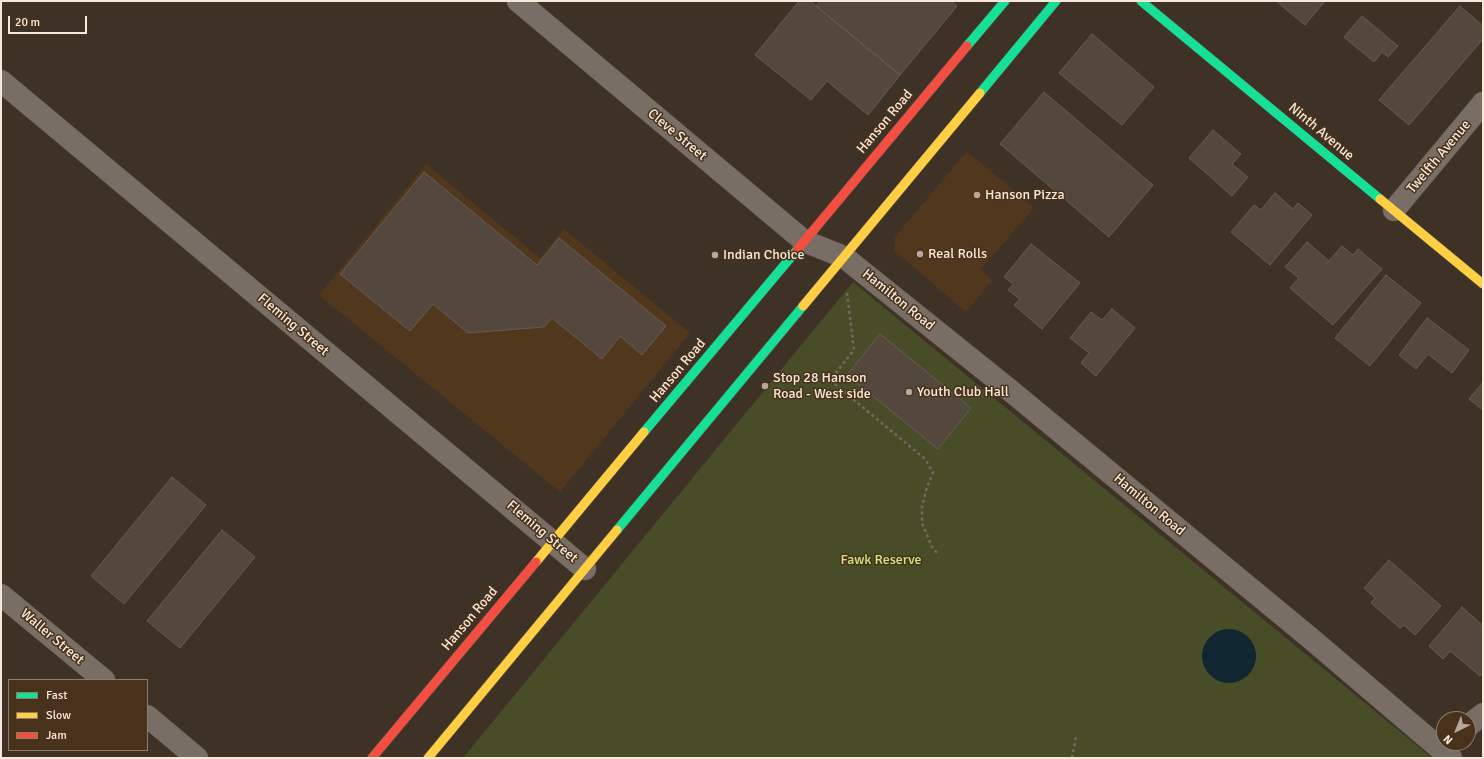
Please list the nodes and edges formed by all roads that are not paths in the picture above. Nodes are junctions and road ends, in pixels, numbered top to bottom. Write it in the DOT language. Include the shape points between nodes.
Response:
graph roads {
  1 [pos="518,1"];
  2 [pos="1005,1"];
  3 [pos="1056,1"];
  4 [pos="1141,1"];
  5 [pos="1,81"];
  6 [pos="1483,103"];
  7 [pos="1394,210"];
  8 [pos="804,241"];
  9 [pos="844,257"];
  10 [pos="1483,284"];
  11 [pos="553,542"];
  12 [pos="585,568"];
  13 [pos="1,595"];
  14 [pos="103,679"];
  15 [pos="148,717"];
  16 [pos="1436,733"];
  17 [pos="1422,734"];
  18 [pos="197,758"];
  19 [pos="372,758"];
  20 [pos="428,758"];
  21 [pos="1451,758"];
  1 -- 8 [label="street, Cleve Street"];
  2 -- 8 [label="main road, Hanson Road"];
  3 -- 9 [label="main road"];
  4 -- 7 [label="main road, Ninth Avenue"];
  5 -- 11 [label="street, Fleming Street"];
  6 -- 7 [label="street, Twelfth Avenue"];
  7 -- 10 [label="main road, Ninth Avenue"];
  8 -- 9 [label="street, Cleve Street"];
  8 -- 11 [label="main road, Hanson Road"];
  9 -- 12 [label="main road"];
  9 -- 17 [label="street, Hamilton Road" via="1309,637"];
  11 -- 12 [label="street, Fleming Street"];
  11 -- 19 [label="main road, Hanson Road"];
  12 -- 20 [label="main road"];
  13 -- 14 [label="street, Waller Street"];
  15 -- 18 [label="street"];
  16 -- 17 [label="street"];
  17 -- 21 [label="street, Hamilton Road"];
}
